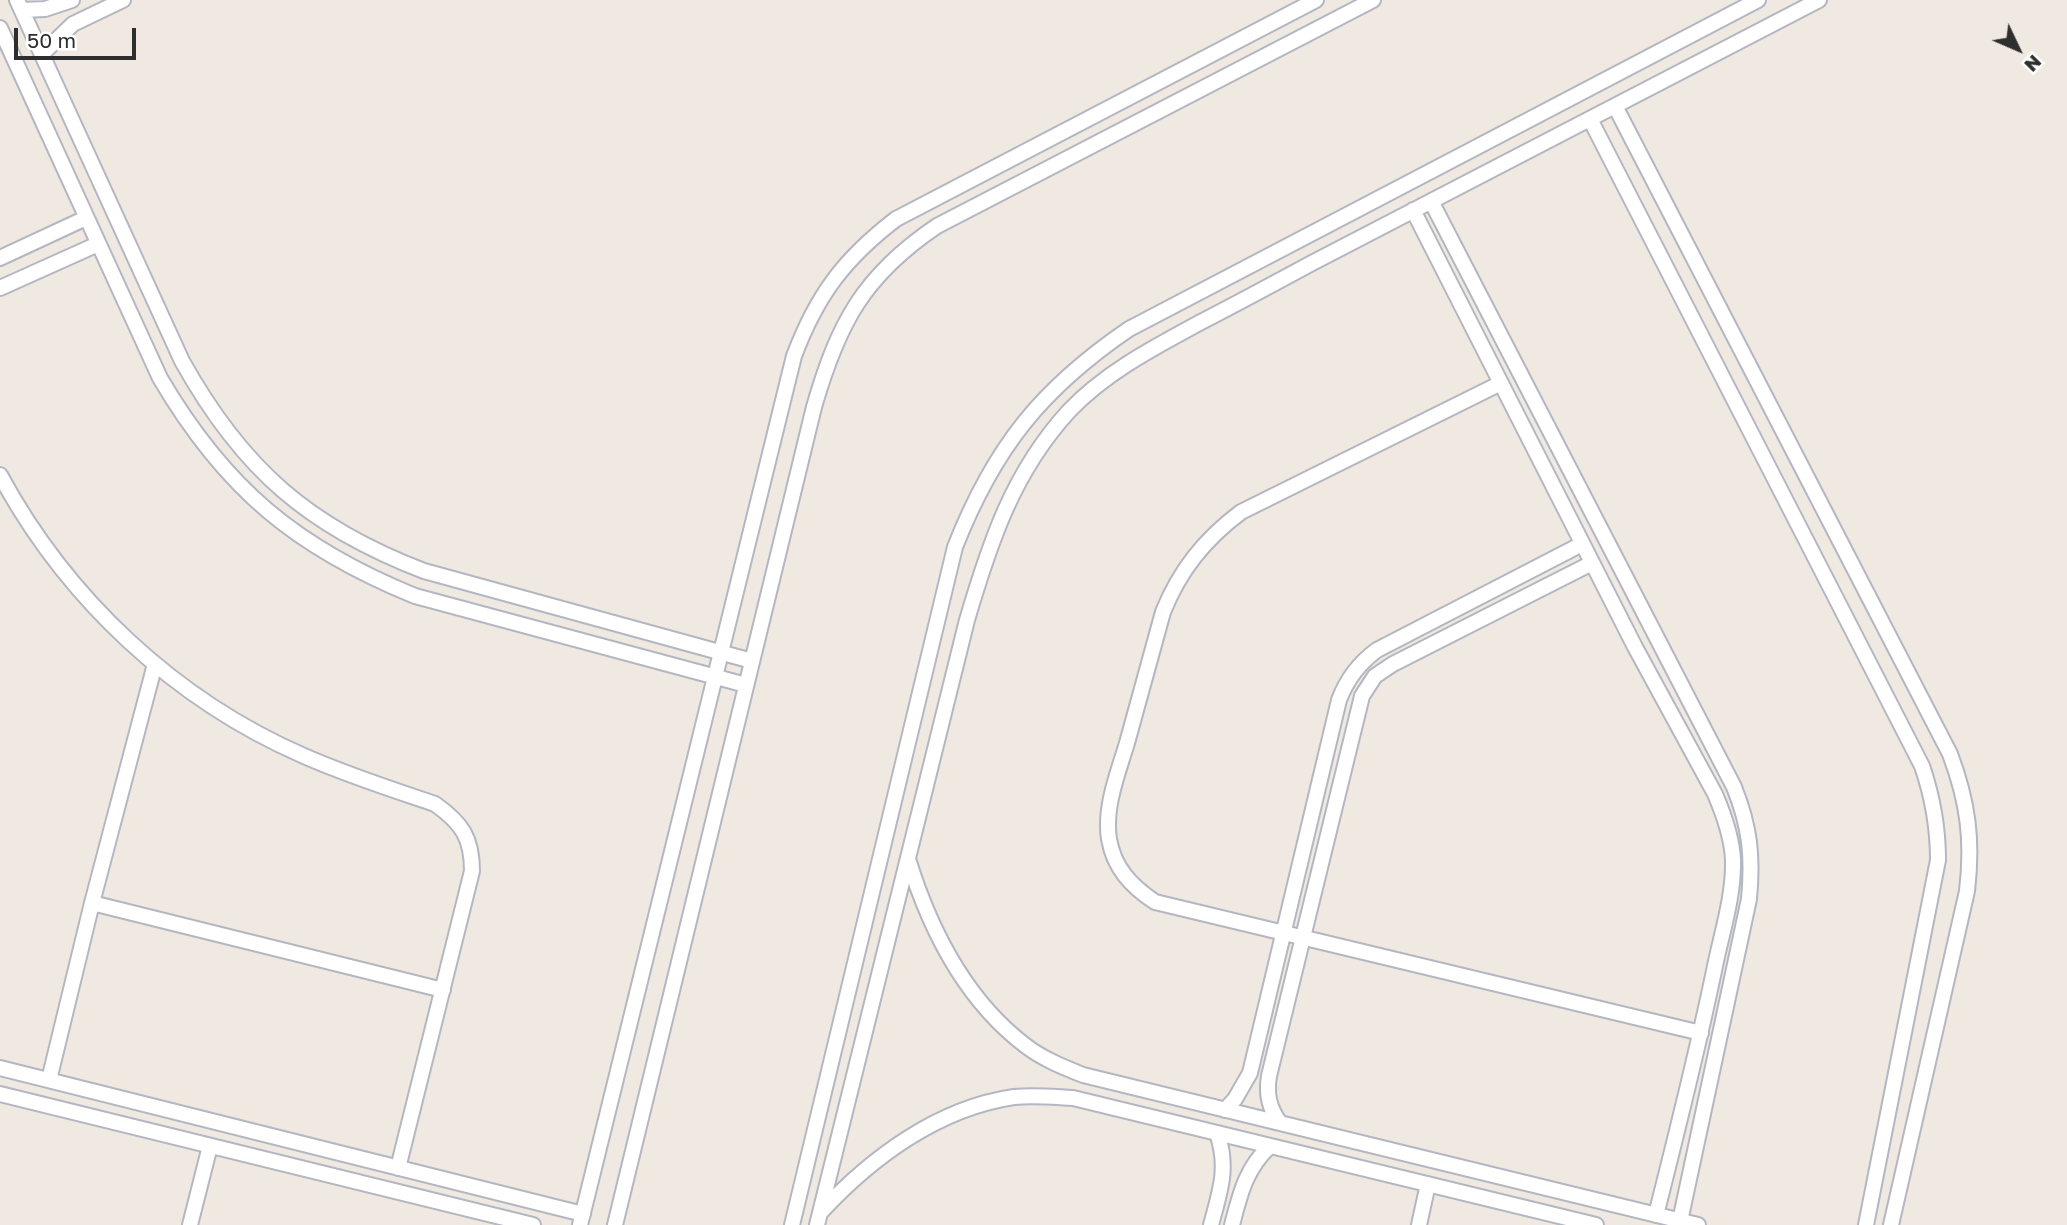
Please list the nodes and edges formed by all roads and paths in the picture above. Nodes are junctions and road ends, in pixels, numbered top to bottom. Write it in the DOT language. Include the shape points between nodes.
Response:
graph roads {
  1 [pos="72,0"];
  2 [pos="123,0"];
  3 [pos="1316,0"];
  4 [pos="1373,0"];
  5 [pos="1758,0"];
  6 [pos="1819,0"];
  7 [pos="20,5"];
  8 [pos="0,28"];
  9 [pos="42,54"];
  10 [pos="1615,106"];
  11 [pos="1590,119"];
  12 [pos="1431,201"];
  13 [pos="1413,211"];
  14 [pos="86,218"];
  15 [pos="98,244"];
  16 [pos="0,258"];
  17 [pos="0,288"];
  18 [pos="1500,383"];
  19 [pos="0,475"];
  20 [pos="1582,544"];
  21 [pos="1592,563"];
  22 [pos="721,652"];
  23 [pos="752,661"];
  24 [pos="155,664"];
  25 [pos="715,677"];
  26 [pos="746,685"];
  27 [pos="908,859"];
  28 [pos="92,902"];
  29 [pos="1283,933"];
  30 [pos="1302,937"];
  31 [pos="443,990"];
  32 [pos="1701,1033"];
  33 [pos="0,1068"];
  34 [pos="49,1080"];
  35 [pos="0,1094"];
  36 [pos="1224,1110"];
  37 [pos="1280,1123"];
  38 [pos="1217,1133"];
  39 [pos="209,1146"];
  40 [pos="1270,1146"];
  41 [pos="398,1168"];
  42 [pos="1428,1184"];
  43 [pos="1656,1215"];
  44 [pos="818,1219"];
  45 [pos="582,1220"];
  46 [pos="1680,1221"];
  47 [pos="190,1225"];
  48 [pos="533,1225"];
  49 [pos="615,1225"];
  50 [pos="792,1225"];
  51 [pos="1211,1225"];
  52 [pos="1232,1225"];
  53 [pos="1419,1225"];
  54 [pos="1596,1225"];
  55 [pos="1698,1225"];
  56 [pos="1866,1225"];
  57 [pos="1891,1225"];
  1 -- 7 [label="street" via="45,9"];
  2 -- 9 [label="street" via="73,24"];
  3 -- 22 [label="street" via="895,219 844,265 806,323 794,356"];
  4 -- 23 [label="street" via="936,226 881,271 859,299 827,363"];
  5 -- 50 [label="street" via="1129,329 1064,378 1027,417 988,473 955,547"];
  6 -- 10 [label="street"];
  7 -- 9 [label="street"];
  8 -- 14 [label="street"];
  9 -- 22 [label="street" via="205,402 233,440 300,506 381,554 425,571"];
  10 -- 11 [label="street"];
  10 -- 57 [label="street" via="1950,754 1967,807 1967,891"];
  11 -- 12 [label="street"];
  11 -- 56 [label="street" via="1922,766 1933,796 1938,860"];
  12 -- 13 [label="street"];
  12 -- 46 [label="street" via="1744,813 1751,842 1749,899"];
  13 -- 18 [label="street"];
  13 -- 27 [label="street" via="1139,356 1096,386 1036,450 1015,487 984,565"];
  14 -- 15 [label="street"];
  14 -- 16 [label="street"];
  15 -- 17 [label="street"];
  15 -- 25 [label="street" via="181,414 230,476 286,527 326,554 415,596"];
  18 -- 20 [label="street"];
  18 -- 29 [label="street" via="1241,512 1201,545 1185,566 1163,612 1111,797 1108,836 1113,857 1137,891 1155,902"];
  19 -- 24 [label="street" via="58,565"];
  20 -- 21 [label="street"];
  20 -- 29 [label="street" via="1377,650 1350,677 1339,700"];
  21 -- 30 [label="street" via="1392,664 1368,684 1357,707"];
  21 -- 32 [label="street" via="1715,794 1730,839 1731,888"];
  22 -- 23 [label="street"];
  22 -- 25 [label="street"];
  23 -- 26 [label="street"];
  24 -- 28 [label="street"];
  24 -- 31 [label="street" via="244,727 304,756 435,804 452,816 465,832 472,871"];
  25 -- 26 [label="street"];
  25 -- 45 [label="street"];
  26 -- 49 [label="street"];
  27 -- 36 [label="street" via="920,898 958,971 1003,1027 1027,1047 1083,1075"];
  27 -- 44 [label="street"];
  28 -- 31 [label="street"];
  28 -- 34 [label="street"];
  29 -- 30 [label="street"];
  29 -- 36 [label="street" via="1250,1073"];
  30 -- 32 [label="street"];
  30 -- 37 [label="street" via="1267,1086 1270,1106"];
  31 -- 41 [label="street"];
  32 -- 43 [label="street"];
  33 -- 34 [label="street"];
  34 -- 41 [label="street"];
  35 -- 39 [label="street"];
  36 -- 37 [label="street"];
  37 -- 43 [label="street"];
  38 -- 40 [label="street"];
  38 -- 44 [label="street" via="1073,1098 1013,1097 956,1115 900,1143 848,1182"];
  38 -- 51 [label="street" via="1223,1180"];
  39 -- 47 [label="street"];
  39 -- 48 [label="street"];
  40 -- 42 [label="street"];
  40 -- 52 [label="street" via="1247,1174"];
  41 -- 45 [label="street"];
  42 -- 53 [label="street"];
  42 -- 54 [label="street"];
  43 -- 46 [label="street"];
  46 -- 55 [label="street"];
}
